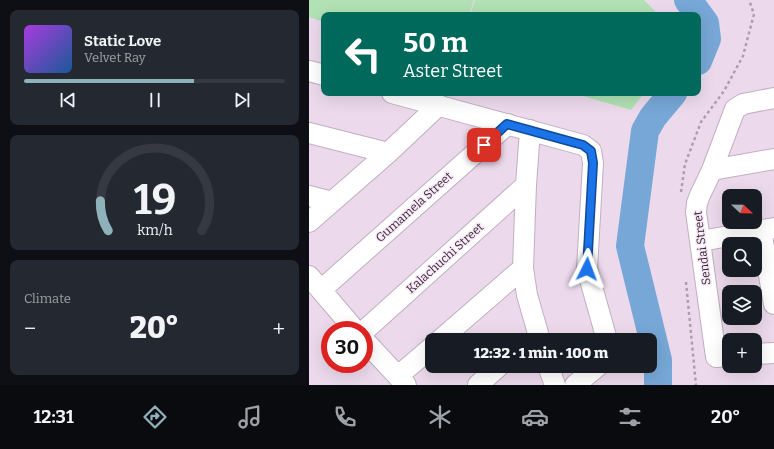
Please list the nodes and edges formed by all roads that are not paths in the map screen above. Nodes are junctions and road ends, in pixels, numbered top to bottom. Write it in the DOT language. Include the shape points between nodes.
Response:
graph roads {
  1 [pos="309,71"];
  2 [pos="321,74"];
  3 [pos="404,96"];
  4 [pos="774,98"];
  5 [pos="439,105"];
  6 [pos="507,124"];
  7 [pos="530,130"];
  8 [pos="309,133"];
  9 [pos="388,153"];
  10 [pos="774,159"];
  11 [pos="712,170"];
  12 [pos="526,185"];
  13 [pos="309,196"];
  14 [pos="332,202"];
  15 [pos="309,222"];
  16 [pos="767,229"];
  17 [pos="701,241"];
  18 [pos="523,268"];
  19 [pos="315,283"];
  20 [pos="774,304"];
  21 [pos="347,321"];
  22 [pos="373,323"];
  23 [pos="447,333"];
  24 [pos="535,333"];
  25 [pos="605,333"];
  26 [pos="373,350"];
  27 [pos="774,353"];
  28 [pos="425,354"];
  29 [pos="762,354"];
  30 [pos="722,357"];
  31 [pos="491,373"];
  32 [pos="551,373"];
  33 [pos="590,373"];
  34 [pos="402,381"];
  35 [pos="478,385"];
  36 [pos="555,385"];
  37 [pos="575,385"];
  1 -- 2 [label="street"];
  3 -- 5 [label="street"];
  4 -- 11 [label="street, Sendai Street" via="743,104 735,109"];
  5 -- 6 [label="street"];
  5 -- 9 [label="street"];
  6 -- 7 [label="street"];
  6 -- 19 [label="street, Gumamela Street"];
  7 -- 12 [label="street"];
  7 -- 25 [label="street" via="583,145 591,151 593,163 587,269"];
  8 -- 9 [label="street"];
  9 -- 14 [label="street"];
  10 -- 11 [label="street"];
  11 -- 17 [label="street, Sendai Street" via="697,204"];
  12 -- 18 [label="street"];
  12 -- 22 [label="street, Kalachuchi Street"];
  13 -- 14 [label="street"];
  14 -- 15 [label="street"];
  16 -- 17 [label="street"];
  16 -- 20 [label="street"];
  17 -- 30 [label="street, Sendai Street" via="716,357"];
  18 -- 23 [label="street"];
  18 -- 24 [label="street"];
  19 -- 21 [label="street"];
  26 -- 34 [label="street"];
  27 -- 29 [label="street"];
  28 -- 34 [label="street"];
  31 -- 35 [label="street"];
  32 -- 36 [label="street"];
  33 -- 37 [label="street"];
}
